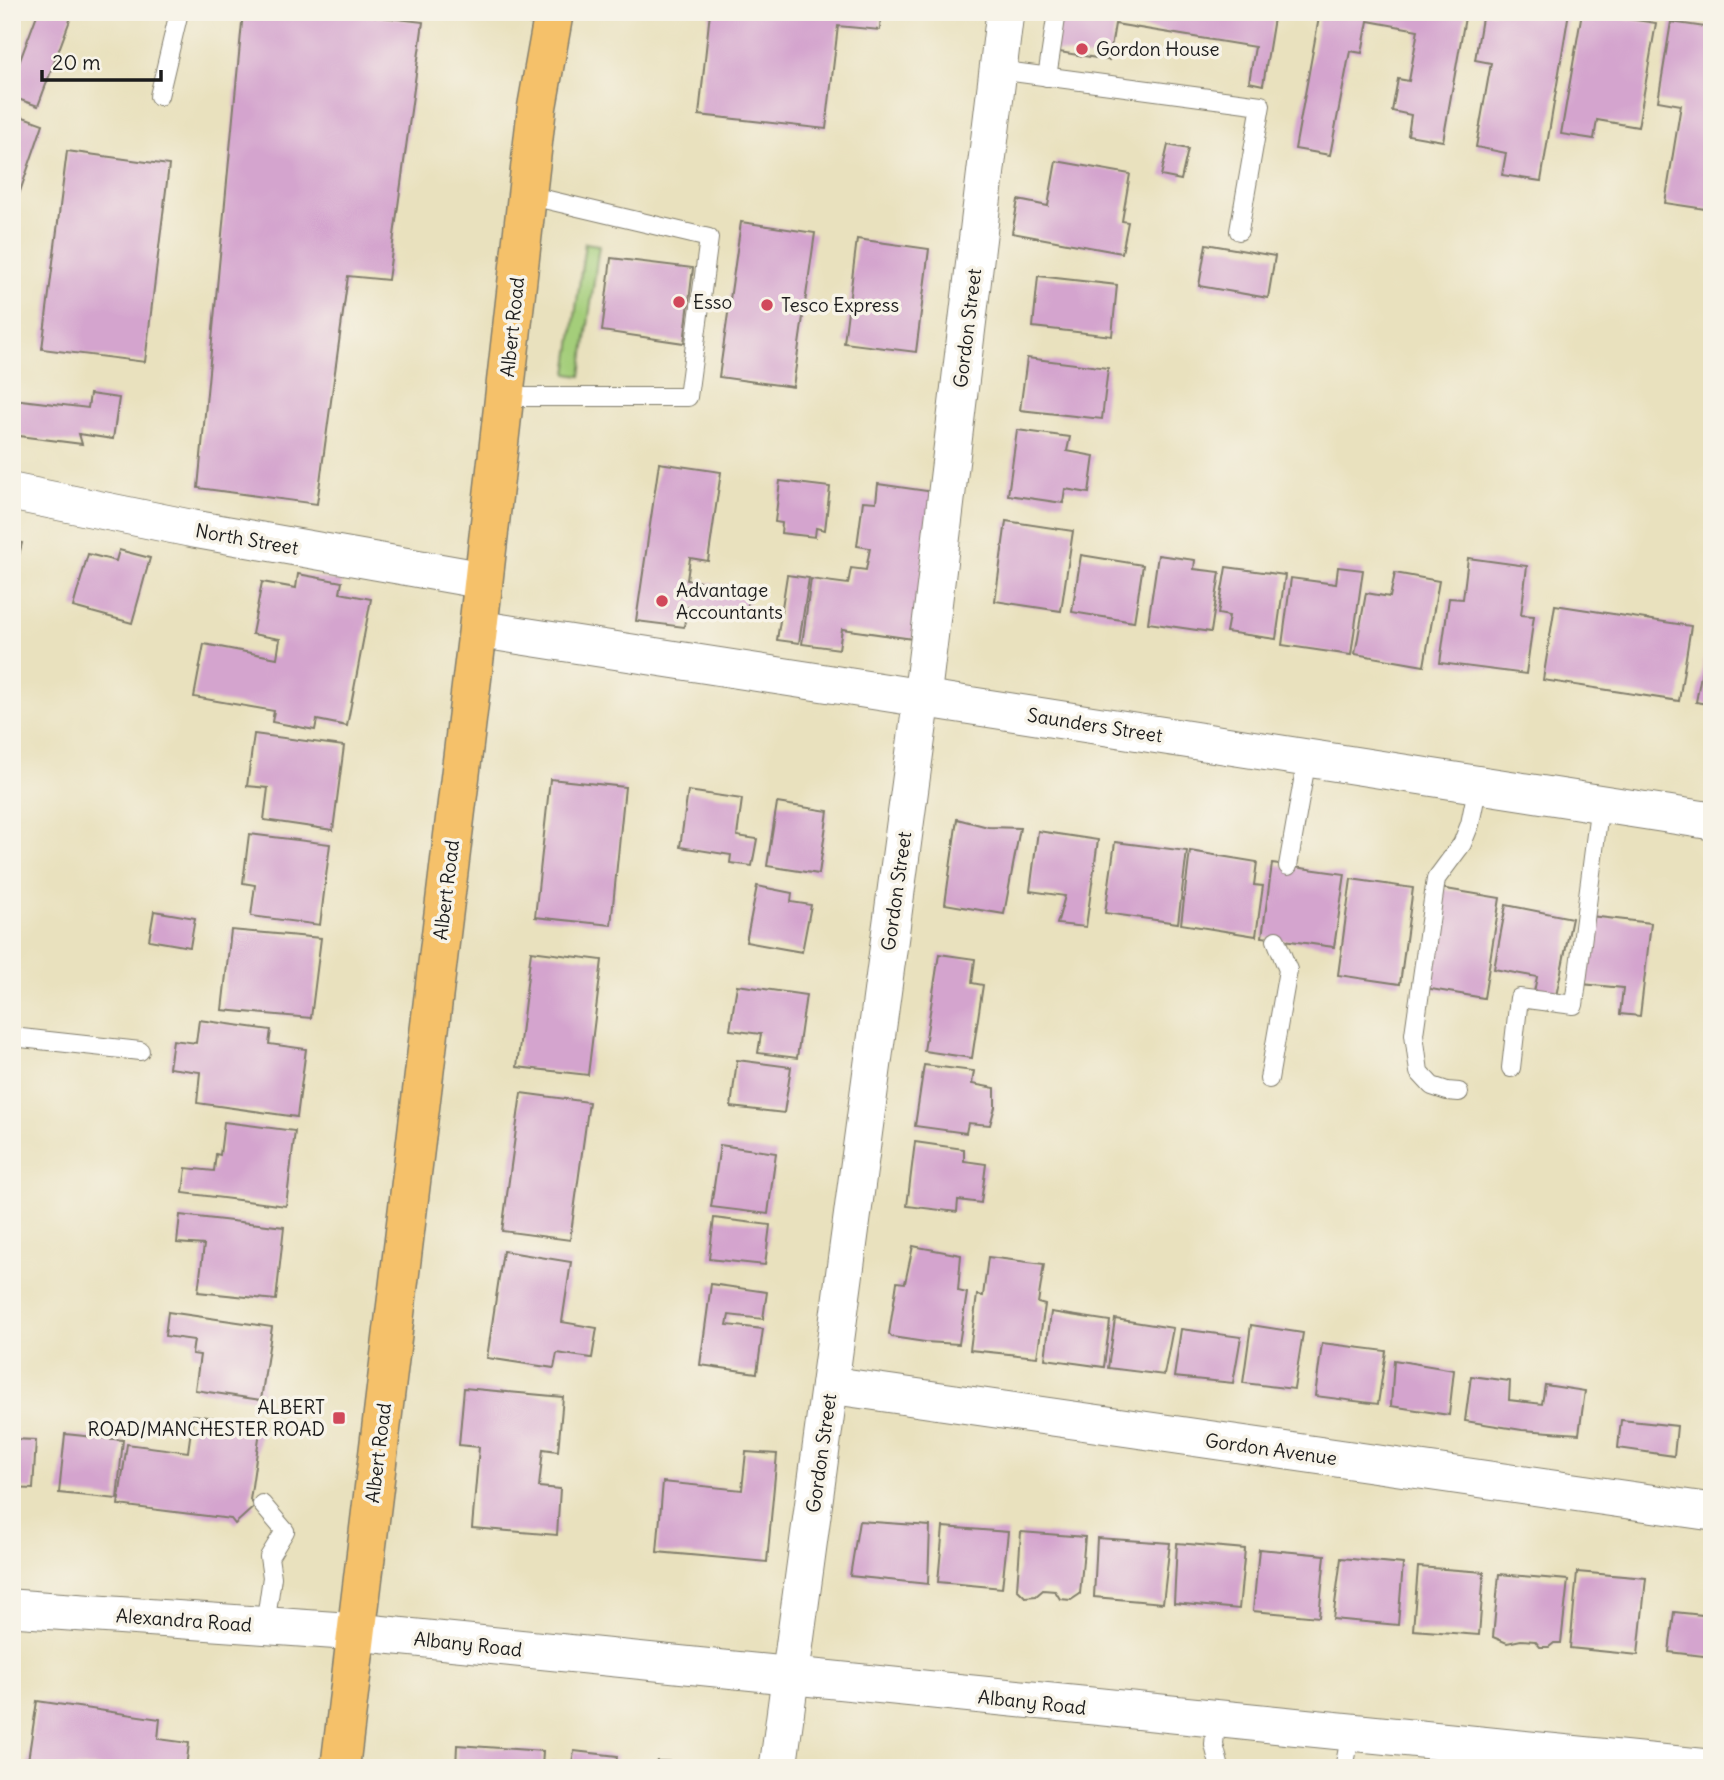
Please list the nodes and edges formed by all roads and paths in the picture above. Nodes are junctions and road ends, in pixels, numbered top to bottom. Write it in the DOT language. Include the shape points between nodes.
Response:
graph roads {
  1 [pos="179,12"];
  2 [pos="1005,12"];
  3 [pos="1057,12"];
  4 [pos="542,14"];
  5 [pos="998,70"];
  6 [pos="1047,77"];
  7 [pos="159,96"];
  8 [pos="527,195"];
  9 [pos="1239,231"];
  10 [pos="504,397"];
  11 [pos="12,492"];
  12 [pos="483,580"];
  13 [pos="478,629"];
  14 [pos="922,698"];
  15 [pos="1307,758"];
  16 [pos="1478,785"];
  17 [pos="1600,803"];
  18 [pos="1712,821"];
  19 [pos="1288,866"];
  20 [pos="1276,940"];
  21 [pos="12,1037"];
  22 [pos="140,1051"];
  23 [pos="1511,1068"];
  24 [pos="1269,1080"];
  25 [pos="1459,1092"];
  26 [pos="830,1385"];
  27 [pos="262,1504"];
  28 [pos="1712,1512"];
  29 [pos="12,1608"];
  30 [pos="265,1626"];
  31 [pos="357,1632"];
  32 [pos="789,1677"];
  33 [pos="1216,1720"];
  34 [pos="1347,1750"];
  35 [pos="340,1768"];
  36 [pos="778,1768"];
  37 [pos="1220,1768"];
  38 [pos="1709,1768"];
  1 -- 7 [label="lane"];
  2 -- 5 [label="street, Gordon Street"];
  3 -- 6 [label="lane"];
  4 -- 8 [label="highway, Albert Road"];
  5 -- 6 [label="lane"];
  5 -- 14 [label="street, Gordon Street"];
  6 -- 9 [label="lane" via="1261,105"];
  8 -- 10 [label="highway, Albert Road"];
  8 -- 10 [label="lane" via="709,238 688,397"];
  10 -- 12 [label="highway, Albert Road"];
  11 -- 12 [label="street, North Street"];
  12 -- 13 [label="highway, Albert Road"];
  13 -- 14 [label="street, Saunders Street"];
  13 -- 31 [label="highway, Albert Road"];
  14 -- 15 [label="street, Saunders Street"];
  14 -- 26 [label="street, Gordon Street"];
  15 -- 16 [label="street, Saunders Street"];
  15 -- 19 [label="lane"];
  16 -- 17 [label="street, Saunders Street"];
  16 -- 25 [label="lane" via="1462,844 1436,879 1414,1034 1419,1072 1432,1086"];
  17 -- 18 [label="street, Saunders Street"];
  17 -- 23 [label="lane" via="1574,1005 1519,998"];
  20 -- 24 [label="lane" via="1288,970"];
  21 -- 22 [label="lane"];
  26 -- 28 [label="street, Gordon Avenue"];
  26 -- 32 [label="street, Gordon Street"];
  27 -- 30 [label="lane" via="285,1531 269,1557 272,1577"];
  29 -- 30 [label="street, Alexandra Road"];
  30 -- 31 [label="street, Alexandra Road"];
  31 -- 32 [label="street, Albany Road"];
  31 -- 35 [label="highway, Albert Road"];
  32 -- 33 [label="street, Albany Road"];
  32 -- 36 [label="street, Gordon Street"];
  33 -- 34 [label="street, Albany Road"];
  33 -- 37 [label="lane" via="1214,1745"];
  34 -- 38 [label="street, Albany Road"];
}
